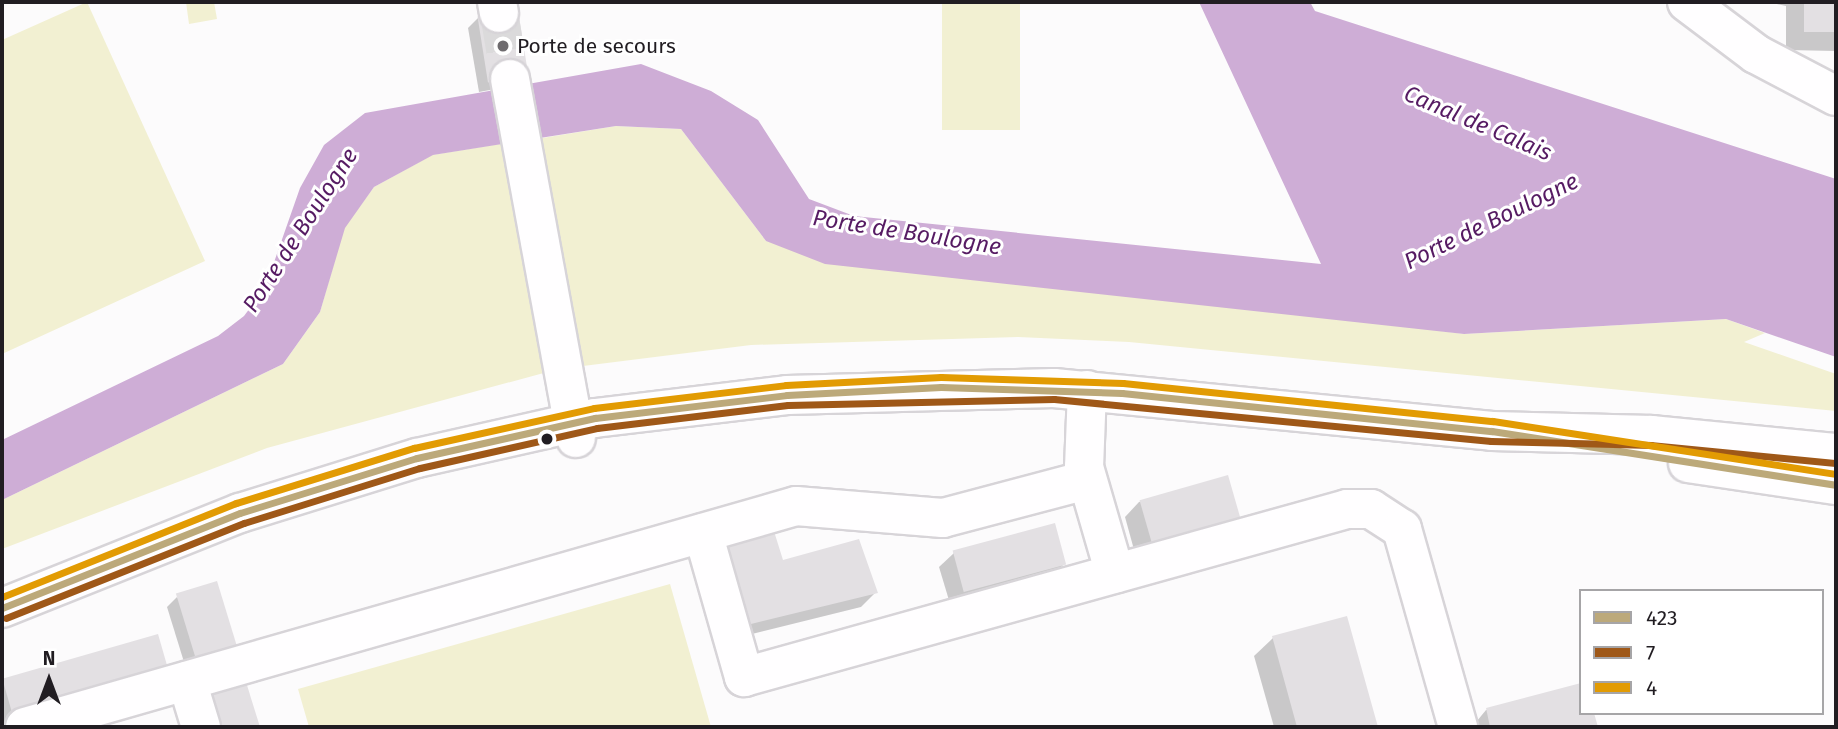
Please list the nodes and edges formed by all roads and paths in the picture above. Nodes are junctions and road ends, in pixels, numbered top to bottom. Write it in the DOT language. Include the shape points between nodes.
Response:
graph roads {
  1 [pos="1687,2"];
  2 [pos="510,79"];
  3 [pos="1836,96"];
  4 [pos="1087,390"];
  5 [pos="575,430"];
  6 [pos="1492,431"];
  7 [pos="1836,453"];
  8 [pos="1087,480"];
  9 [pos="1836,485"];
  10 [pos="703,533"];
  11 [pos="1115,574"];
  12 [pos="2,608"];
  13 [pos="187,681"];
  14 [pos="25,727"];
  15 [pos="201,727"];
  16 [pos="1458,727"];
  1 -- 3 [label="street" via="1756,54"];
  2 -- 5 [label="street"];
  4 -- 5 [label="street" via="854,390 689,404"];
  4 -- 6 [label="street"];
  4 -- 8 [label="street"];
  5 -- 12 [label="street" via="309,489"];
  6 -- 7 [label="street" via="1652,435"];
  6 -- 9 [label="street"];
  8 -- 10 [label="street" via="943,518 796,506"];
  8 -- 11 [label="street"];
  10 -- 11 [label="street" via="744,677"];
  10 -- 13 [label="street"];
  11 -- 16 [label="street" via="1347,509 1389,516 1402,529"];
  13 -- 14 [label="street"];
  13 -- 15 [label="street"];
}
